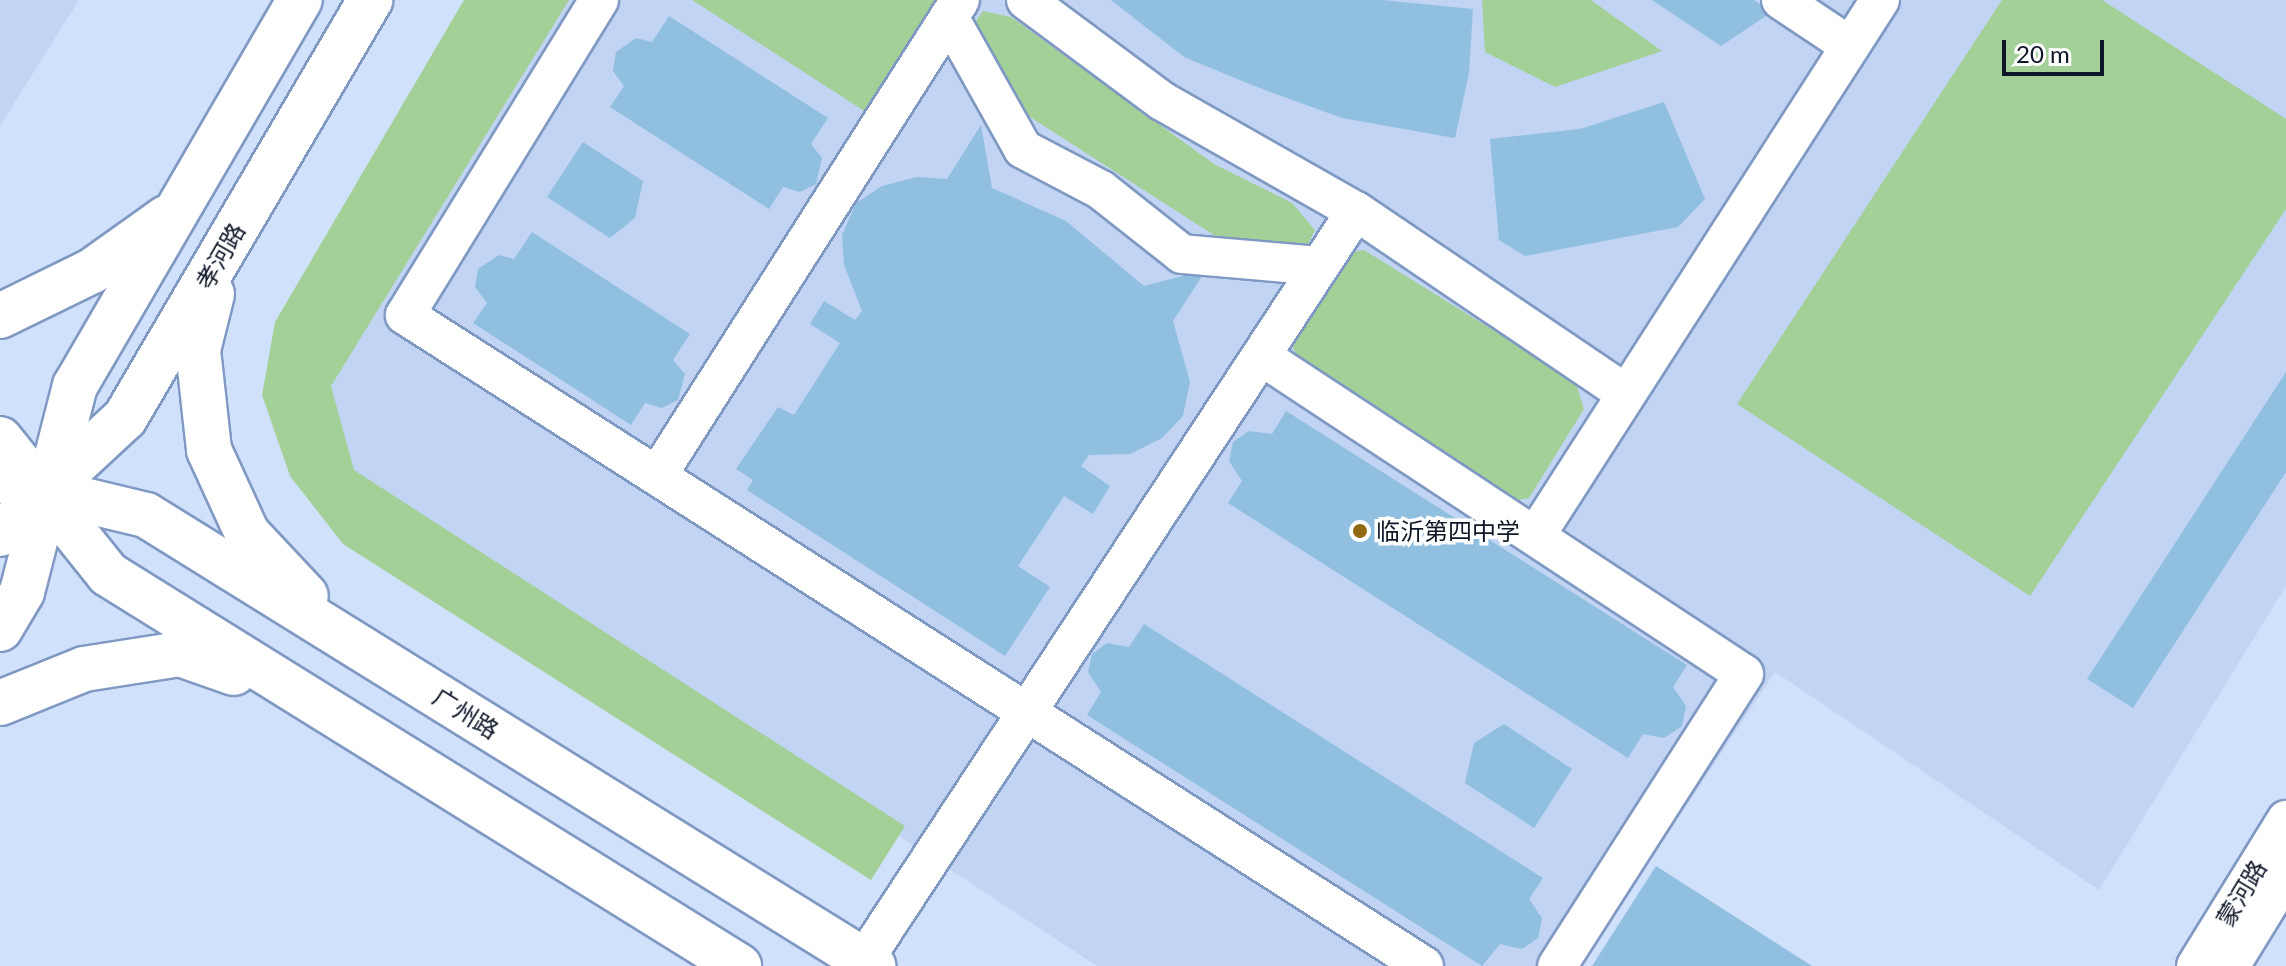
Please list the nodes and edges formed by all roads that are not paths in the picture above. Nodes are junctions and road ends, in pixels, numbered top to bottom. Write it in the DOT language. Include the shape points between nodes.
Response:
graph roads {
  1 [pos="300,0"];
  2 [pos="370,0"];
  3 [pos="599,0"];
  4 [pos="1026,0"];
  5 [pos="1781,0"];
  6 [pos="1880,0"];
  7 [pos="955,9"];
  8 [pos="1850,46"];
  9 [pos="178,209"];
  10 [pos="1356,211"];
  11 [pos="224,249"];
  12 [pos="1319,266"];
  13 [pos="0,316"];
  14 [pos="1261,356"];
  15 [pos="1626,394"];
  16 [pos="0,439"];
  17 [pos="657,476"];
  18 [pos="0,480"];
  19 [pos="45,493"];
  20 [pos="0,534"];
  21 [pos="1536,535"];
  22 [pos="0,629"];
  23 [pos="344,637"];
  24 [pos="309,700"];
  25 [pos="0,703"];
  26 [pos="1028,713"];
  27 [pos="2286,820"];
  28 [pos="2286,875"];
  29 [pos="869,963"];
  30 [pos="739,966"];
  31 [pos="1424,966"];
  32 [pos="1557,966"];
  33 [pos="2196,966"];
  34 [pos="2230,966"];
  1 -- 9 [label="main road"];
  2 -- 11 [label="main road, 孝河路"];
  3 -- 17 [label="street" via="405,315"];
  4 -- 10 [label="street" via="1162,101"];
  5 -- 8 [label="street"];
  6 -- 8 [label="street"];
  7 -- 12 [label="street" via="1023,149 1101,190 1182,254"];
  7 -- 17 [label="street"];
  8 -- 15 [label="street"];
  9 -- 13 [label="main road" via="92,271"];
  9 -- 19 [label="main road" via="75,386"];
  10 -- 12 [label="street"];
  10 -- 15 [label="street"];
  11 -- 19 [label="main road, 孝河路" via="125,418"];
  11 -- 23 [label="main road" via="198,350 209,450 247,533"];
  12 -- 14 [label="street"];
  14 -- 21 [label="street"];
  14 -- 26 [label="street"];
  15 -- 21 [label="street"];
  16 -- 19 [label="main road"];
  17 -- 26 [label="street"];
  18 -- 19 [label="main road, 广州路"];
  19 -- 20 [label="main road, 孝河路"];
  19 -- 22 [label="main road" via="22,592"];
  19 -- 23 [label="main road, 广州路" via="146,515"];
  19 -- 24 [label="main road" via="108,574"];
  21 -- 32 [label="street" via="1744,674"];
  23 -- 29 [label="main road, 广州路"];
  24 -- 25 [label="main road" via="180,654 84,669"];
  24 -- 30 [label="main road"];
  26 -- 29 [label="street"];
  26 -- 31 [label="street"];
  27 -- 33 [label="street, 蒙河路"];
  28 -- 34 [label="street, 蒙河路"];
}
